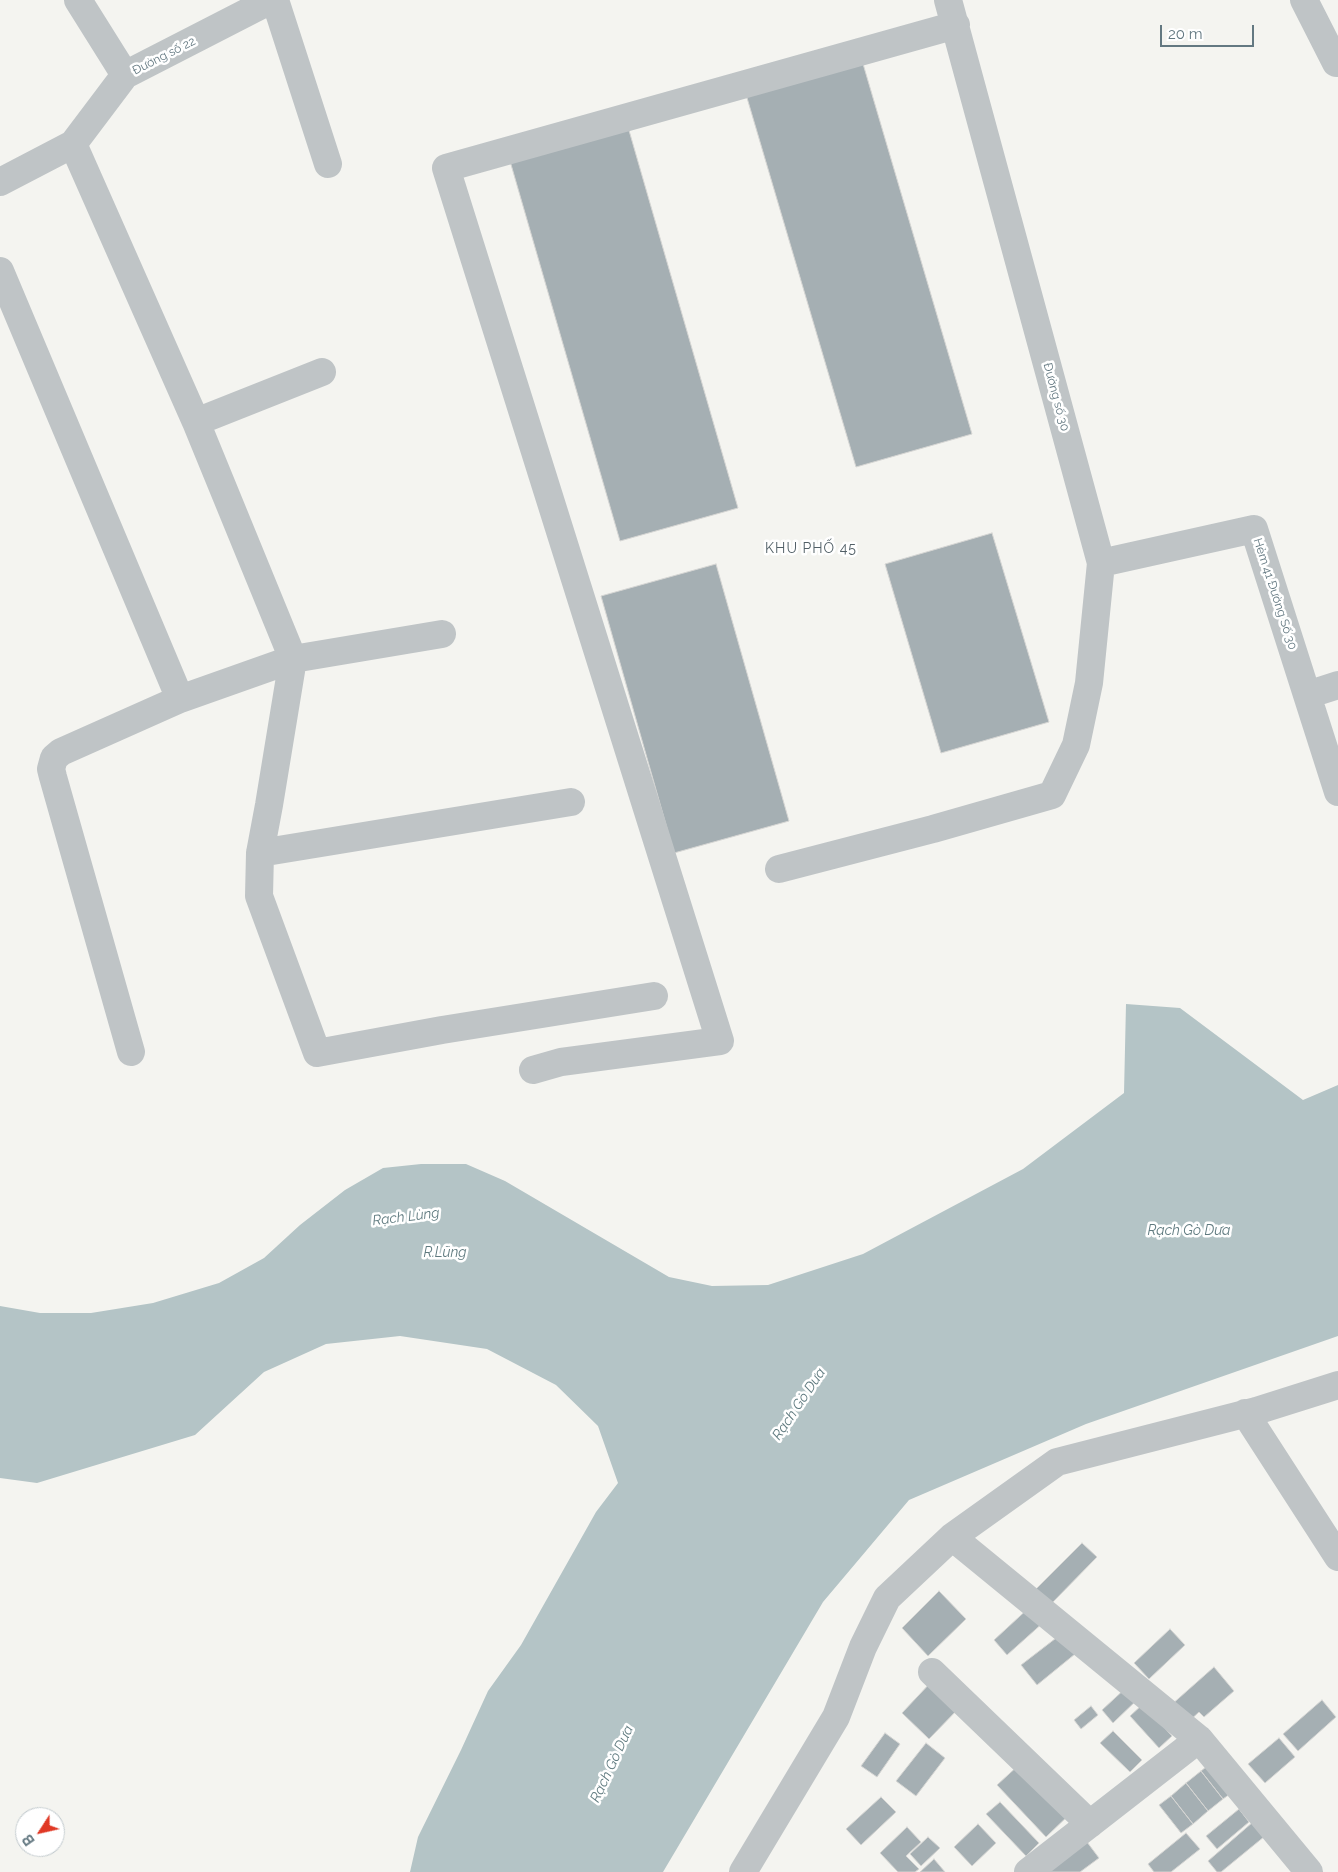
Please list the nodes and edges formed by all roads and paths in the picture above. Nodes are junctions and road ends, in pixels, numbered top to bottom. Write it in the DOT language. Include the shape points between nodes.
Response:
graph roads {
  1 [pos="78,0"];
  2 [pos="273,0"];
  3 [pos="948,0"];
  4 [pos="1304,0"];
  5 [pos="956,26"];
  6 [pos="1338,62"];
  7 [pos="125,76"];
  8 [pos="73,144"];
  9 [pos="328,164"];
  10 [pos="0,182"];
  11 [pos="0,271"];
  12 [pos="322,372"];
  13 [pos="196,422"];
  14 [pos="1101,563"];
  15 [pos="442,634"];
  16 [pos="293,659"];
  17 [pos="1338,685"];
  18 [pos="1307,695"];
  19 [pos="180,698"];
  20 [pos="1338,792"];
  21 [pos="571,802"];
  22 [pos="260,853"];
  23 [pos="779,869"];
  24 [pos="654,996"];
  25 [pos="130,1052"];
  26 [pos="533,1070"];
  27 [pos="1338,1385"];
  28 [pos="1245,1413"];
  29 [pos="952,1537"];
  30 [pos="1338,1557"];
  31 [pos="932,1672"];
  32 [pos="1199,1739"];
  33 [pos="1090,1824"];
  34 [pos="744,1872"];
  35 [pos="1028,1872"];
  36 [pos="1309,1872"];
  1 -- 7 [label="street"];
  2 -- 7 [label="street, Đường số 22"];
  2 -- 9 [label="street"];
  3 -- 5 [label="street, Đường số 30"];
  4 -- 6 [label="street"];
  5 -- 14 [label="street, Đường số 30"];
  5 -- 26 [label="street" via="446,168 720,1041 561,1062"];
  7 -- 8 [label="street, Đường số 22"];
  8 -- 10 [label="street, Đường số 22"];
  8 -- 13 [label="street"];
  11 -- 19 [label="street"];
  12 -- 13 [label="street"];
  13 -- 16 [label="street"];
  14 -- 18 [label="street, Hẻm 41 Đường Số 30" via="1254,529"];
  14 -- 23 [label="street, Đường số 30" via="1089,683 1076,745 1052,795"];
  15 -- 16 [label="street"];
  16 -- 19 [label="street"];
  16 -- 22 [label="street"];
  17 -- 18 [label="street"];
  18 -- 20 [label="street, Hẻm 41 Đường Số 30"];
  19 -- 25 [label="street" via="61,752 52,764"];
  21 -- 22 [label="street"];
  22 -- 24 [label="street" via="259,896 317,1053"];
  27 -- 28 [label="street"];
  28 -- 29 [label="street" via="1057,1462"];
  28 -- 30 [label="street"];
  29 -- 32 [label="street"];
  29 -- 34 [label="street" via="887,1598 863,1647 836,1717"];
  31 -- 33 [label="street"];
  32 -- 33 [label="street"];
  32 -- 36 [label="street"];
  33 -- 35 [label="street"];
}
